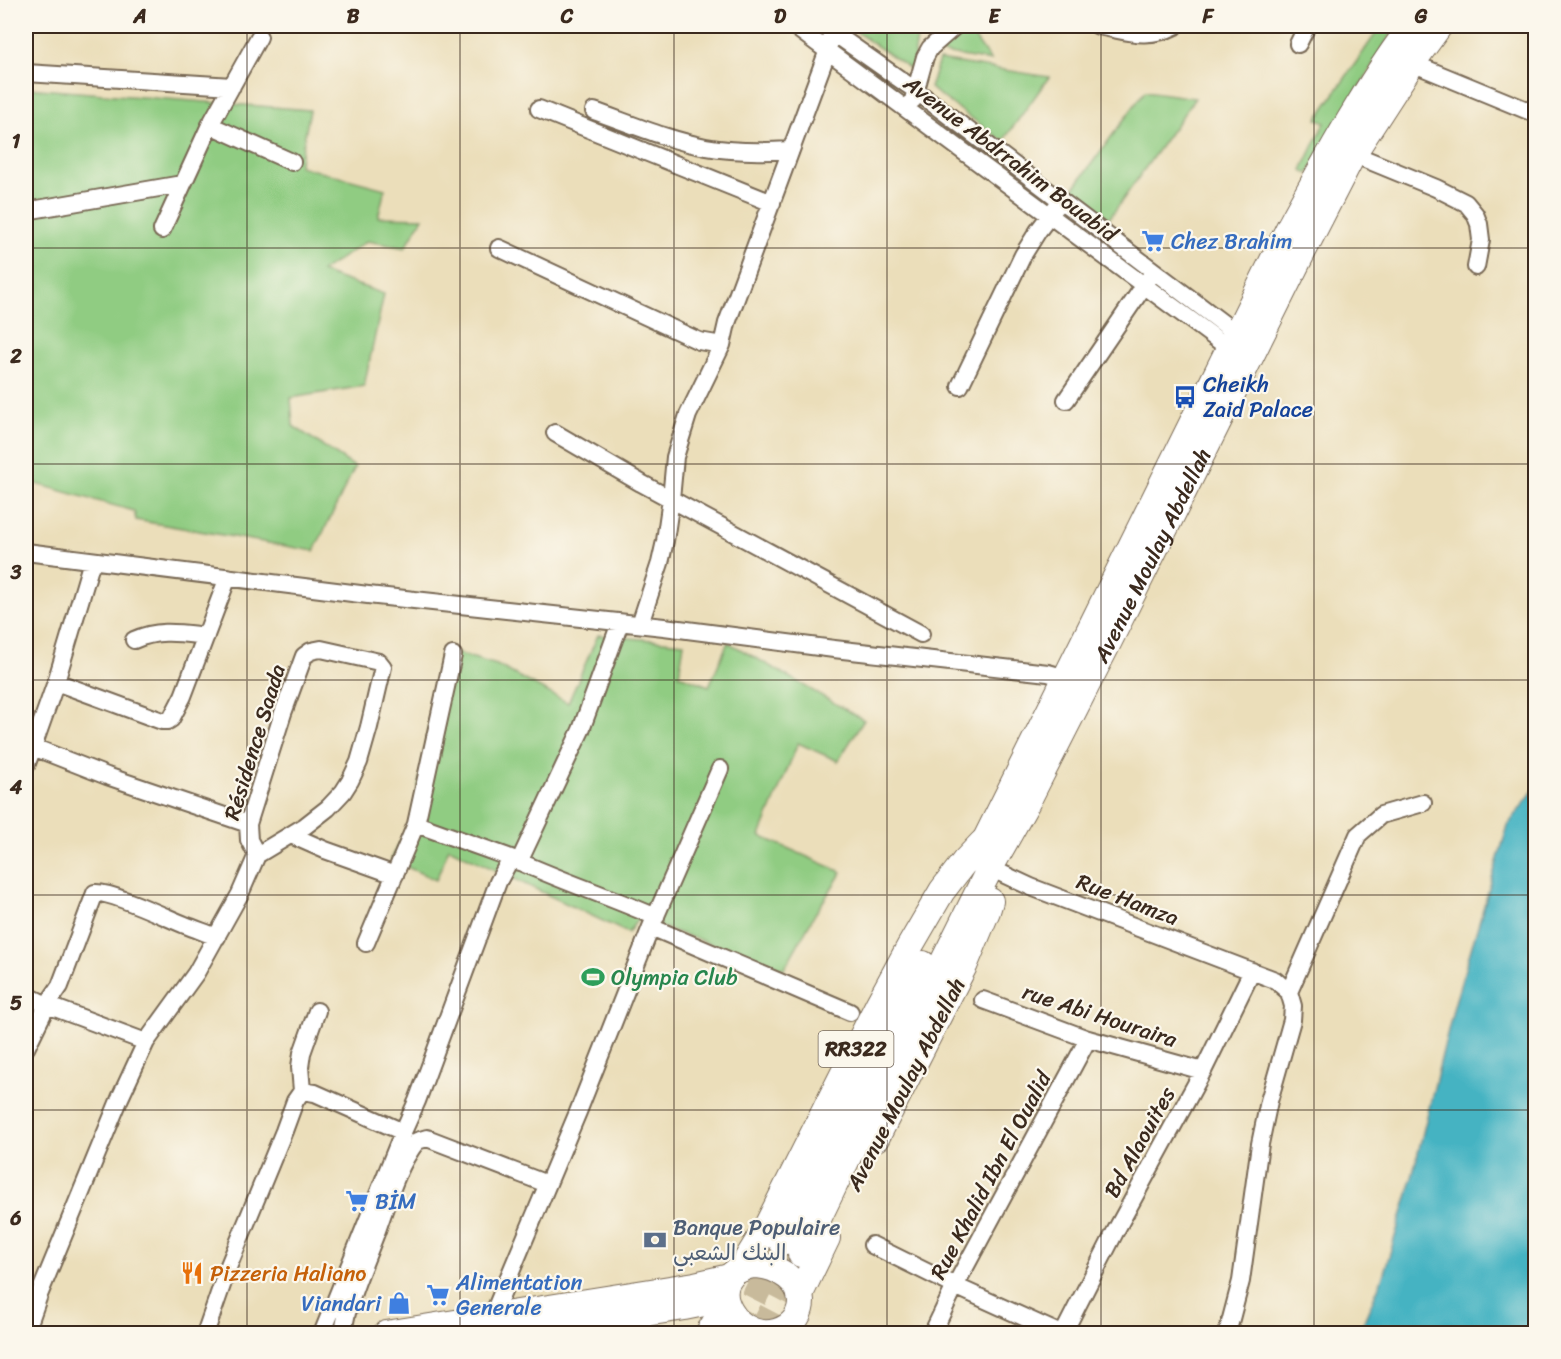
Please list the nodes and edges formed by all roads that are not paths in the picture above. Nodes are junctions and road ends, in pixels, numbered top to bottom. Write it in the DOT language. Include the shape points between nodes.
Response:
graph roads {
  1 [pos="795,26"];
  2 [pos="955,26"];
  3 [pos="1098,26"];
  4 [pos="1175,26"];
  5 [pos="1307,26"];
  6 [pos="1412,26"];
  7 [pos="1439,26"];
  8 [pos="829,28"];
  9 [pos="259,37"];
  10 [pos="1298,44"];
  11 [pos="828,50"];
  12 [pos="1412,63"];
  13 [pos="26,73"];
  14 [pos="232,86"];
  15 [pos="915,90"];
  16 [pos="539,109"];
  17 [pos="594,111"];
  18 [pos="910,111"];
  19 [pos="1536,114"];
  20 [pos="210,125"];
  21 [pos="790,150"];
  22 [pos="1353,154"];
  23 [pos="292,162"];
  24 [pos="182,184"];
  25 [pos="772,203"];
  26 [pos="1056,208"];
  27 [pos="26,211"];
  28 [pos="162,230"];
  29 [pos="499,248"];
  30 [pos="1476,267"];
  31 [pos="1153,271"];
  32 [pos="1144,286"];
  33 [pos="1233,341"];
  34 [pos="722,345"];
  35 [pos="960,386"];
  36 [pos="1066,400"];
  37 [pos="555,433"];
  38 [pos="672,499"];
  39 [pos="26,552"];
  40 [pos="92,561"];
  41 [pos="228,577"];
  42 [pos="620,623"];
  43 [pos="640,624"];
  44 [pos="921,634"];
  45 [pos="206,636"];
  46 [pos="134,640"];
  47 [pos="453,655"];
  48 [pos="1066,678"];
  49 [pos="56,682"];
  50 [pos="33,747"];
  51 [pos="26,766"];
  52 [pos="720,769"];
  53 [pos="1423,803"];
  54 [pos="248,824"];
  55 [pos="416,824"];
  56 [pos="291,835"];
  57 [pos="987,838"];
  58 [pos="257,855"];
  59 [pos="515,860"];
  60 [pos="990,868"];
  61 [pos="395,874"];
  62 [pos="653,922"];
  63 [pos="217,937"];
  64 [pos="366,943"];
  65 [pos="1252,970"];
  66 [pos="1289,992"];
  67 [pos="26,995"];
  68 [pos="983,1000"];
  69 [pos="47,1005"];
  70 [pos="317,1011"];
  71 [pos="850,1012"];
  72 [pos="1088,1039"];
  73 [pos="146,1042"];
  74 [pos="26,1048"];
  75 [pos="1203,1071"];
  76 [pos="302,1091"];
  77 [pos="403,1132"];
  78 [pos="547,1184"];
  79 [pos="872,1245"];
  80 [pos="955,1286"];
  81 [pos="730,1287"];
  82 [pos="800,1294"];
  83 [pos="491,1325"];
  84 [pos="626,1325"];
  85 [pos="26,1327"];
  86 [pos="782,1332"];
  87 [pos="205,1334"];
  88 [pos="322,1334"];
  89 [pos="343,1334"];
  90 [pos="386,1334"];
  91 [pos="513,1334"];
  92 [pos="708,1334"];
  93 [pos="932,1334"];
  94 [pos="1062,1334"];
  95 [pos="1227,1334"];
  1 -- 11 [label="street, Avenue Abdrrahim Bouabid"];
  2 -- 15 [label="street" via="930,48"];
  3 -- 4 [label="street" via="1142,34 1159,33"];
  5 -- 10 [label="street"];
  6 -- 33 [label="main road, Avenue Moulay Abdellah / RR322" via="1370,86 1318,174"];
  7 -- 12 [label="main road, Avenue Moulay Abdellah / RR322"];
  8 -- 11 [label="street"];
  8 -- 15 [label="street, Avenue Abdrrahim Bouabid"];
  9 -- 14 [label="street"];
  11 -- 18 [label="street, Avenue Abdrrahim Bouabid"];
  11 -- 21 [label="street"];
  12 -- 19 [label="street"];
  12 -- 22 [label="main road, Avenue Moulay Abdellah / RR322"];
  13 -- 14 [label="street"];
  14 -- 20 [label="street"];
  15 -- 18 [label="street"];
  15 -- 26 [label="street, Avenue Abdrrahim Bouabid"];
  16 -- 25 [label="street"];
  17 -- 21 [label="street" via="706,147 748,152"];
  18 -- 26 [label="street, Avenue Abdrrahim Bouabid"];
  20 -- 23 [label="street"];
  20 -- 24 [label="street"];
  21 -- 25 [label="street"];
  22 -- 30 [label="street" via="1466,202 1479,224 1481,240"];
  22 -- 60 [label="main road, Avenue Moulay Abdellah / RR322" via="1107,645"];
  24 -- 27 [label="street"];
  24 -- 28 [label="street"];
  25 -- 34 [label="street"];
  26 -- 31 [label="street, Avenue Abdrrahim Bouabid"];
  26 -- 32 [label="street, Avenue Abdrrahim Bouabid"];
  26 -- 35 [label="street" via="1023,255"];
  29 -- 34 [label="street" via="699,341"];
  31 -- 32 [label="street"];
  31 -- 33 [label="street, Avenue Abdrrahim Bouabid"];
  32 -- 33 [label="street, Avenue Abdrrahim Bouabid"];
  32 -- 36 [label="street"];
  33 -- 48 [label="main road, Avenue Moulay Abdellah / RR322"];
  34 -- 38 [label="street" via="688,415 675,457"];
  37 -- 38 [label="street"];
  38 -- 43 [label="street" via="663,552"];
  38 -- 44 [label="street"];
  39 -- 40 [label="street"];
  40 -- 41 [label="street"];
  40 -- 49 [label="street"];
  41 -- 42 [label="street"];
  41 -- 45 [label="street"];
  42 -- 43 [label="street"];
  42 -- 59 [label="street" via="580,730"];
  43 -- 48 [label="street"];
  45 -- 46 [label="street" via="165,632"];
  45 -- 49 [label="street" via="183,696 168,721"];
  47 -- 55 [label="street"];
  48 -- 57 [label="main road, Avenue Moulay Abdellah / RR322"];
  49 -- 50 [label="street"];
  50 -- 51 [label="street"];
  50 -- 54 [label="street"];
  52 -- 62 [label="street"];
  53 -- 66 [label="street" via="1381,815 1358,835"];
  54 -- 56 [label="street, Résidence Saada" via="306,654 321,650 379,662 382,677 355,773 328,808"];
  54 -- 58 [label="street, Résidence Saada" via="249,840"];
  55 -- 59 [label="street"];
  55 -- 61 [label="street"];
  56 -- 58 [label="street"];
  56 -- 61 [label="street"];
  57 -- 60 [label="main road, Avenue Moulay Abdellah / RR322" via="838,1130 792,1248 901,1047"];
  57 -- 81 [label="main road, Avenue Moulay Abdellah / RR322" via="942,891 910,946 765,1230"];
  58 -- 63 [label="street"];
  59 -- 62 [label="street"];
  59 -- 77 [label="street" via="498,882"];
  60 -- 65 [label="street, Rue Hamza"];
  60 -- 82 [label="main road, Avenue Moulay Abdellah / RR322" via="993,885 987,911 965,964"];
  61 -- 64 [label="street"];
  62 -- 71 [label="street"];
  62 -- 78 [label="street"];
  63 -- 69 [label="street" via="95,893 60,986"];
  63 -- 73 [label="street" via="196,974"];
  65 -- 66 [label="street, Rue Hamza" via="1275,980"];
  65 -- 75 [label="street, Bd Alaouites"];
  66 -- 95 [label="street" via="1292,1020 1260,1144 1241,1281"];
  67 -- 69 [label="street"];
  68 -- 72 [label="street, rue Abi Houraira"];
  69 -- 73 [label="street"];
  69 -- 74 [label="street"];
  70 -- 76 [label="street" via="302,1053"];
  72 -- 75 [label="street, rue Abi Houraira"];
  72 -- 80 [label="street, Rue Khalid Ibn El Oualid"];
  73 -- 85 [label="street"];
  75 -- 94 [label="street, Bd Alaouites"];
  76 -- 77 [label="street" via="315,1093"];
  76 -- 87 [label="street" via="229,1265"];
  77 -- 88 [label="street"];
  78 -- 83 [label="street"];
  78 -- 89 [label="street" via="427,1138 417,1141 384,1211 350,1301"];
  79 -- 80 [label="street"];
  80 -- 93 [label="street, Rue Khalid Ibn El Oualid"];
  80 -- 94 [label="street"];
  81 -- 82 [label="main road" via="753,1265 780,1272"];
  81 -- 83 [label="main road" via="695,1285"];
  81 -- 84 [label="main road"];
  81 -- 86 [label="main road, RR322" via="732,1317 742,1326 766,1333"];
  81 -- 92 [label="main road, Avenue Moulay Abdellah / RR322"];
  82 -- 86 [label="main road, RR322" via="798,1314"];
  83 -- 90 [label="main road"];
  84 -- 91 [label="main road"];
}
